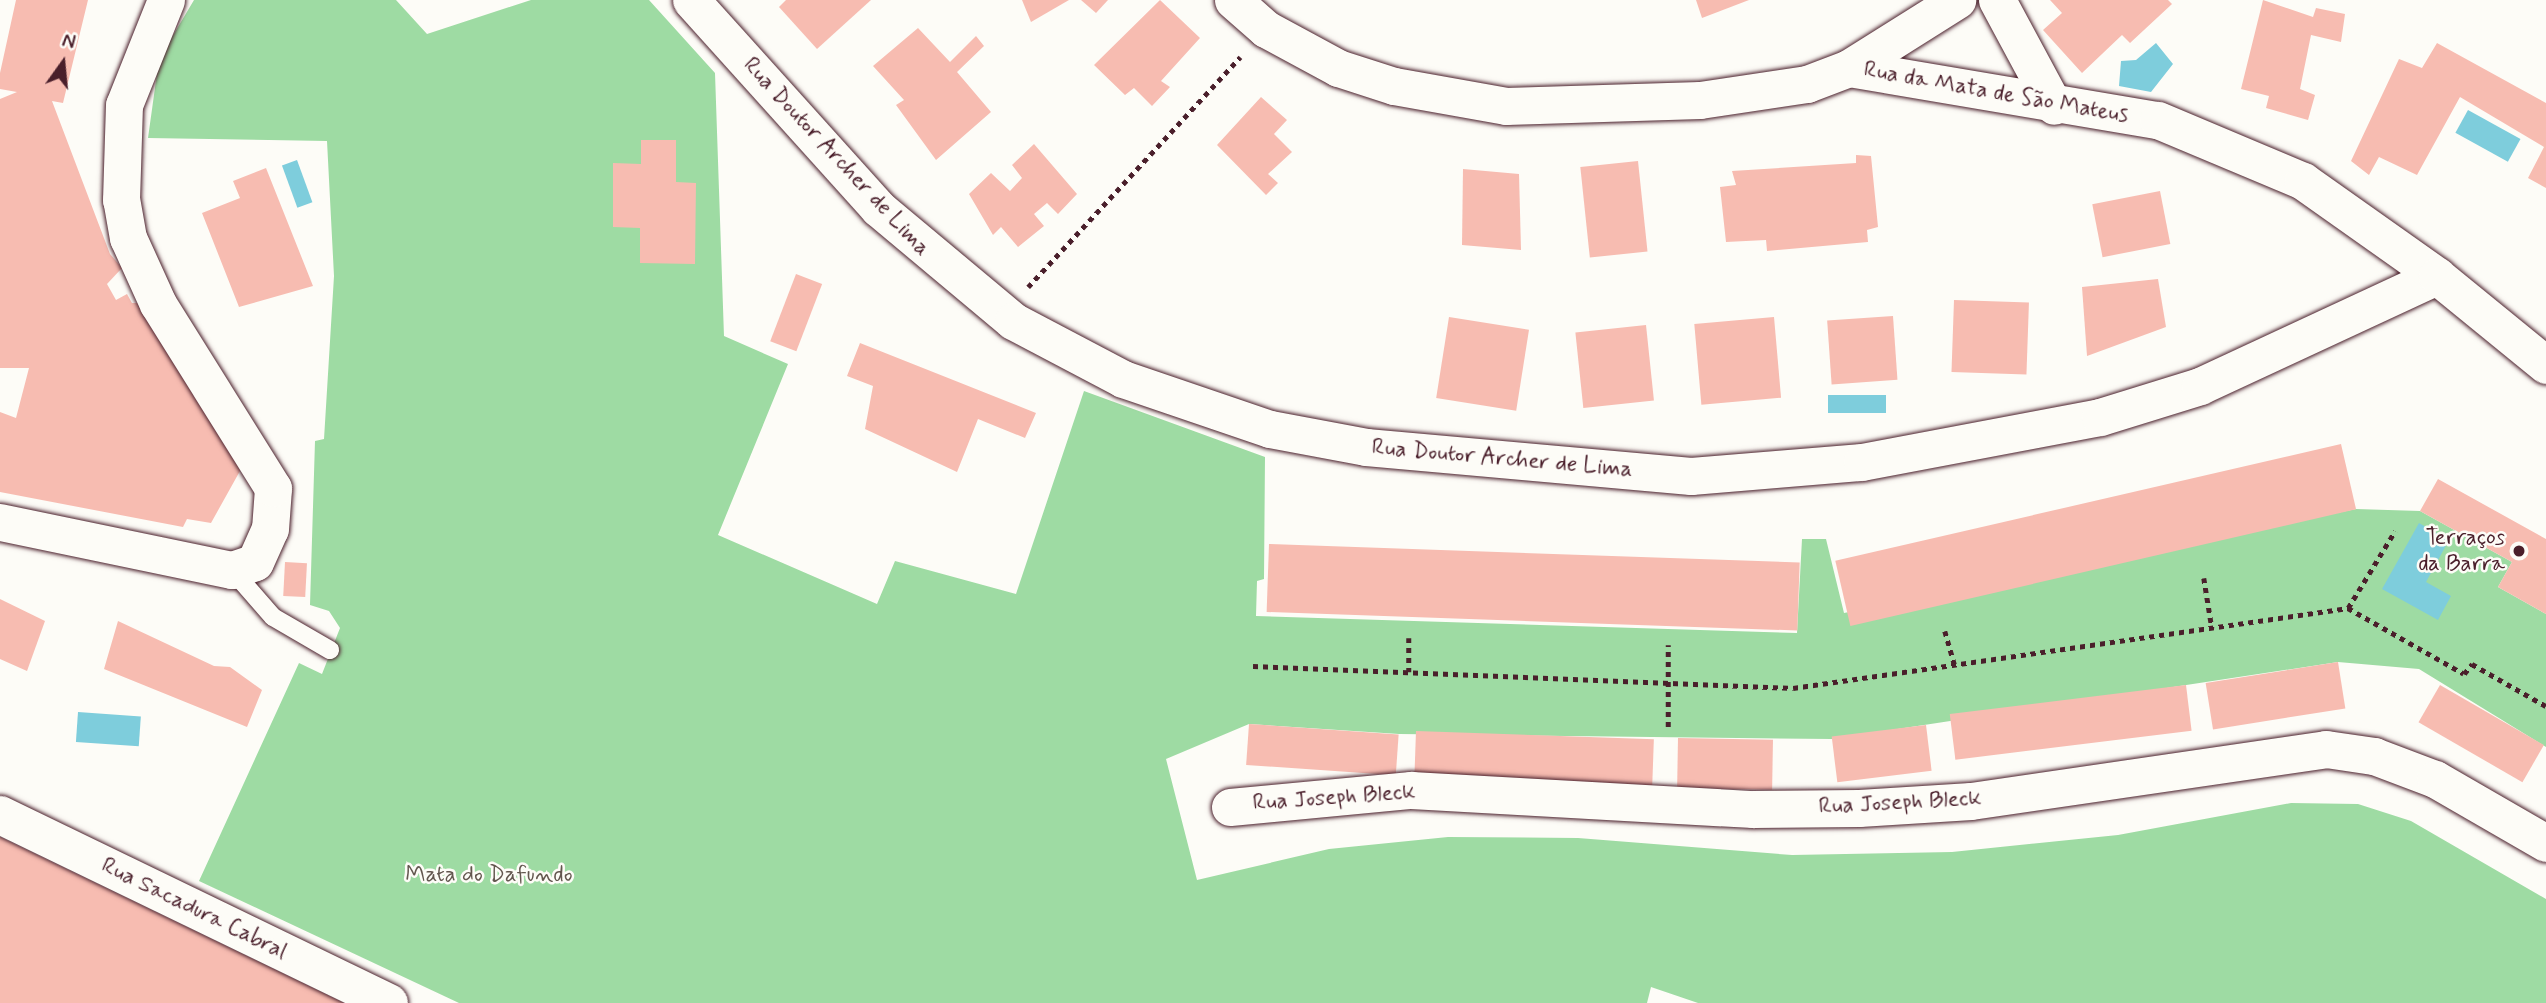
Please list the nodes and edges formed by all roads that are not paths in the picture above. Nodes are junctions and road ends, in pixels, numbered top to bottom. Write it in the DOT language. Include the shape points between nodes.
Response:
graph roads {
  1 [pos="166,0"];
  2 [pos="691,0"];
  3 [pos="1233,0"];
  4 [pos="1957,0"];
  5 [pos="1997,0"];
  6 [pos="1849,68"];
  7 [pos="2054,106"];
  8 [pos="2437,276"];
  9 [pos="2546,365"];
  10 [pos="0,522"];
  11 [pos="232,570"];
  12 [pos="330,650"];
  13 [pos="1230,807"];
  14 [pos="0,815"];
  15 [pos="2546,843"];
  16 [pos="389,1003"];
  1 -- 11 [label="street" via="124,105 121,200 128,238 158,304 273,488 264,546 255,562"];
  2 -- 8 [label="street, Rua Doutor Archer de Lima" via="878,208 1003,313 1123,379 1270,429 1457,459 1691,476 1862,462 2100,417 2277,354"];
  3 -- 6 [label="street, Rua da Mata de São Mateus" via="1266,29 1338,68 1394,86 1506,106 1700,100 1807,84"];
  4 -- 6 [label="street"];
  5 -- 7 [label="street"];
  6 -- 7 [label="street, Rua da Mata de São Mateus"];
  7 -- 8 [label="street, Rua da Mata de São Mateus" via="2158,120 2303,181"];
  8 -- 9 [label="street, Rua da Mata de São Mateus"];
  10 -- 11 [label="street"];
  11 -- 12 [label="lane" via="273,617"];
  13 -- 15 [label="street, Rua Joseph Bleck" via="1410,790 1753,809 1859,808 1971,801 2326,749 2374,756 2435,779"];
  14 -- 16 [label="street, Rua Sacadura Cabral"];
}
